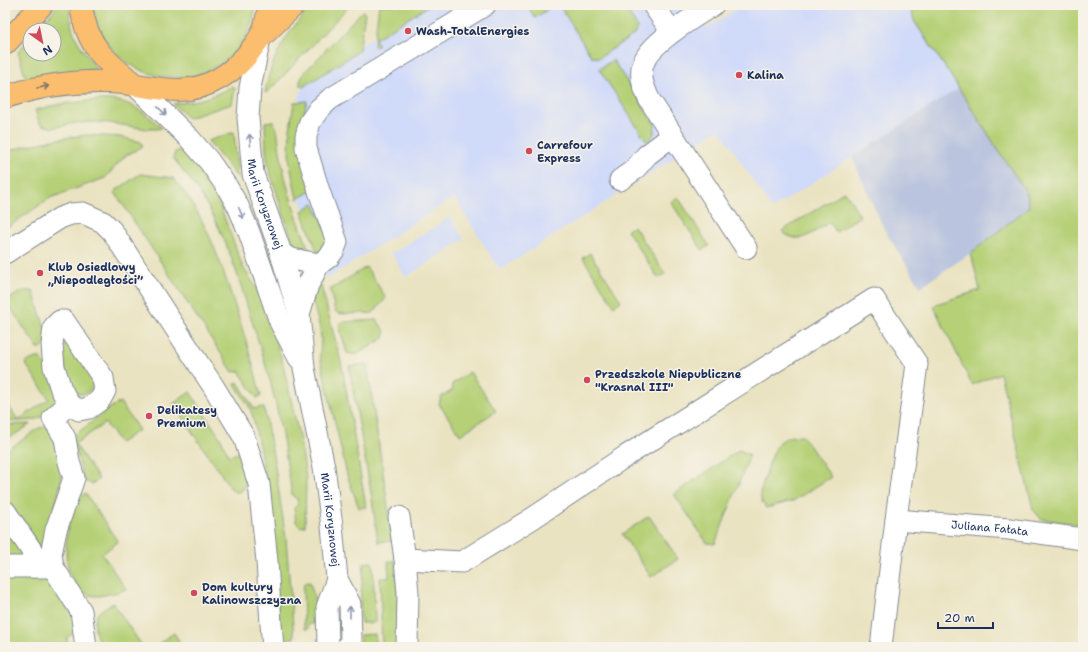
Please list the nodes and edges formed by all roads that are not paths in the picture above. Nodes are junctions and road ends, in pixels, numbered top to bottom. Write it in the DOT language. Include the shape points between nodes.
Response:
graph roads {
  1 [pos="42,5"];
  2 [pos="80,5"];
  3 [pos="269,5"];
  4 [pos="294,5"];
  5 [pos="484,5"];
  6 [pos="653,5"];
  7 [pos="713,5"];
  8 [pos="672,32"];
  9 [pos="260,38"];
  10 [pos="5,44"];
  11 [pos="134,84"];
  12 [pos="5,97"];
  13 [pos="672,136"];
  14 [pos="620,180"];
  15 [pos="746,248"];
  16 [pos="5,253"];
  17 [pos="281,254"];
  18 [pos="319,264"];
  19 [pos="299,314"];
  20 [pos="304,368"];
  21 [pos="69,404"];
  22 [pos="5,511"];
  23 [pos="399,517"];
  24 [pos="896,520"];
  25 [pos="1083,539"];
  26 [pos="405,560"];
  27 [pos="5,567"];
  28 [pos="44,567"];
  29 [pos="337,579"];
  30 [pos="86,647"];
  31 [pos="273,647"];
  32 [pos="329,647"];
  33 [pos="348,647"];
  34 [pos="407,647"];
  35 [pos="881,647"];
  1 -- 10 [label="main road"];
  2 -- 11 [label="main road" via="84,24 101,55"];
  3 -- 9 [label="main road"];
  4 -- 9 [label="main road"];
  5 -- 18 [label="street" via="330,99 310,122 306,148 337,242 329,257"];
  6 -- 8 [label="street"];
  7 -- 8 [label="street"];
  8 -- 13 [label="street" via="649,52 641,74 649,99"];
  9 -- 11 [label="main road" via="246,57 216,81 181,90"];
  17 -- 9 [label="street, Marii Koryznowej, one-way" via="254,174 250,150 250,88"];
  12 -- 11 [label="main road, one-way" via="70,83"];
  11 -- 20 [label="street, Marii Koryznowej, one-way" via="189,138 227,187 249,232 280,322"];
  13 -- 14 [label="street"];
  13 -- 15 [label="street"];
  16 -- 31 [label="street" via="60,218 71,214 83,213 92,216 112,231 244,437 259,484"];
  17 -- 18 [label="street" via="292,259"];
  17 -- 19 [label="street, Marii Koryznowej"];
  18 -- 19 [label="street" via="308,285"];
  19 -- 20 [label="street, Marii Koryznowej"];
  20 -- 29 [label="street, Marii Koryznowej" via="324,467"];
  21 -- 28 [label="street" via="53,418 65,438 74,478 56,530 51,554"];
  22 -- 28 [label="street"];
  23 -- 26 [label="street"];
  24 -- 25 [label="street, Juliana Fałata" via="1009,529"];
  24 -- 26 [label="street" via="917,364 874,299 462,562"];
  24 -- 35 [label="street"];
  26 -- 34 [label="street" via="408,593"];
  27 -- 28 [label="street"];
  28 -- 30 [label="street" via="81,611"];
  29 -- 32 [label="street, Marii Koryznowej" via="327,607"];
  33 -- 29 [label="street, Marii Koryznowej, one-way" via="351,640 350,604"];
}
